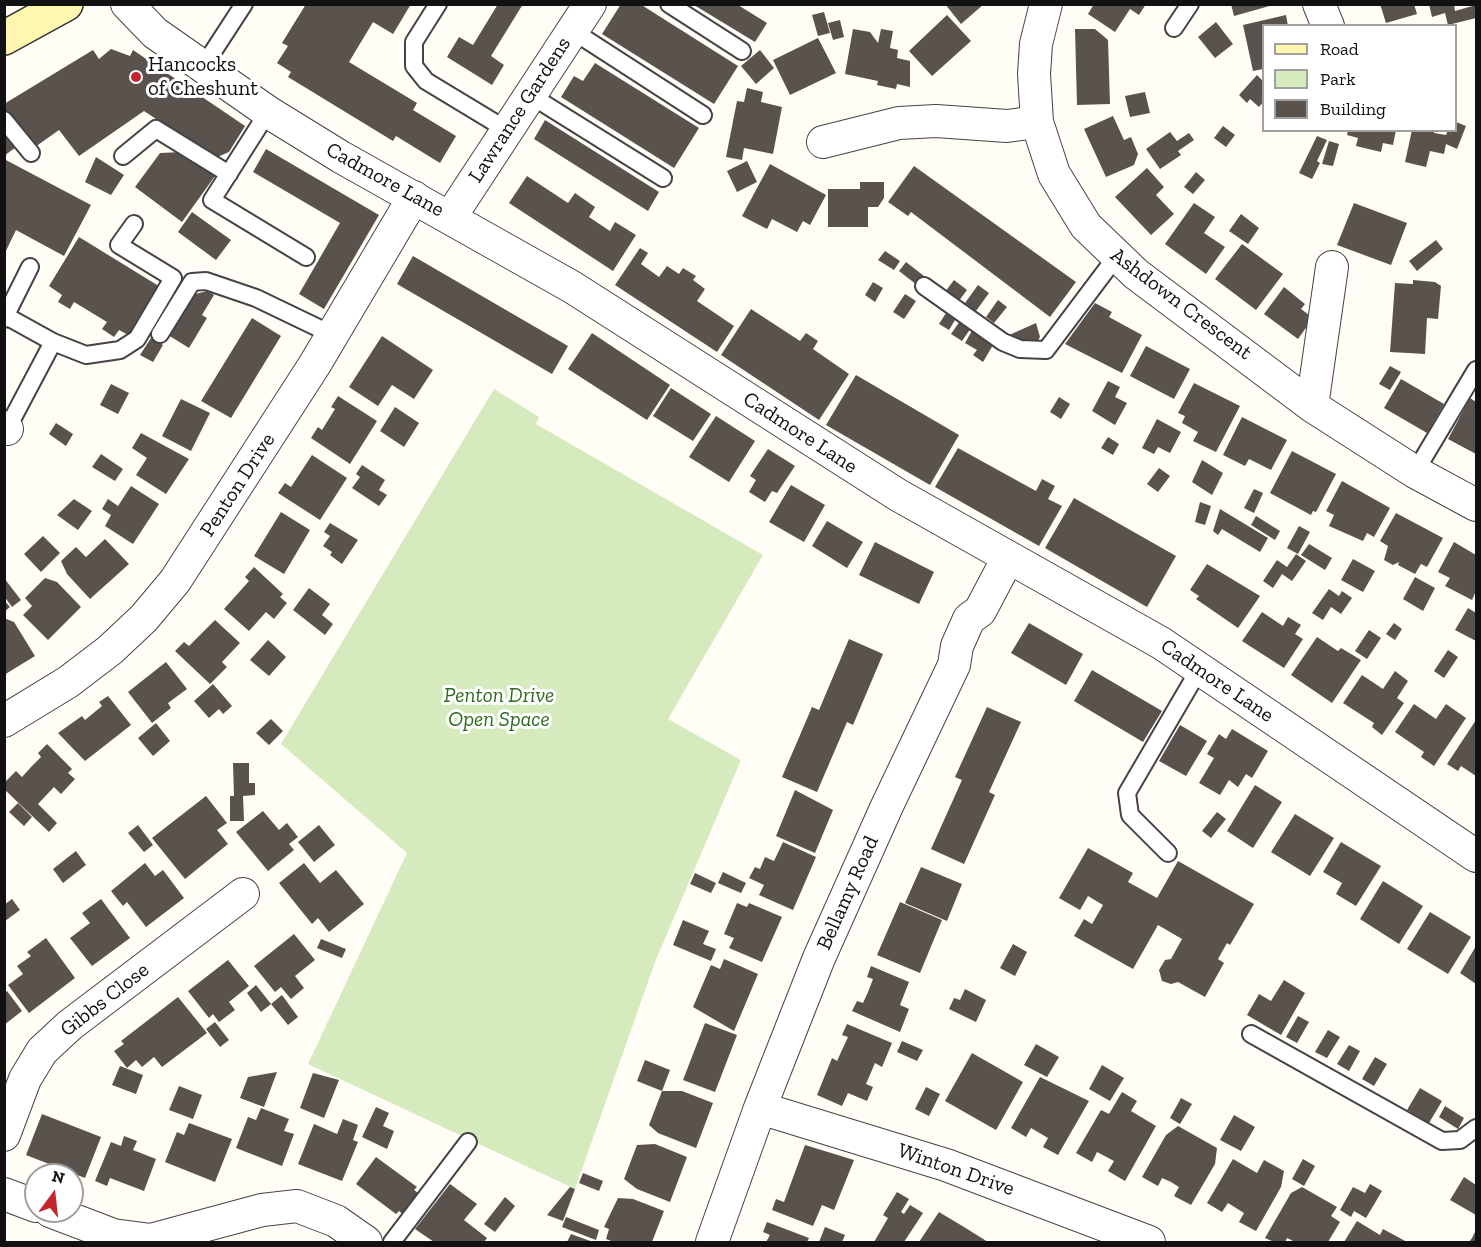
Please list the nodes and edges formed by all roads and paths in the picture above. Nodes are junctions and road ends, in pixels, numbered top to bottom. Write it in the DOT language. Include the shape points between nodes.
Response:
graph roads {
  1 [pos="127,4"];
  2 [pos="244,4"];
  3 [pos="438,4"];
  4 [pos="590,4"];
  5 [pos="669,4"];
  6 [pos="1046,4"];
  7 [pos="1190,4"];
  8 [pos="1318,4"];
  9 [pos="52,7"];
  10 [pos="1327,24"];
  11 [pos="1174,28"];
  12 [pos="573,32"];
  13 [pos="4,38"];
  14 [pos="742,51"];
  15 [pos="203,67"];
  16 [pos="530,95"];
  17 [pos="268,112"];
  18 [pos="703,115"];
  19 [pos="4,120"];
  20 [pos="1037,122"];
  21 [pos="507,130"];
  22 [pos="823,142"];
  23 [pos="31,153"];
  24 [pos="123,156"];
  25 [pos="229,174"];
  26 [pos="663,178"];
  27 [pos="414,197"];
  28 [pos="451,216"];
  29 [pos="134,224"];
  30 [pos="306,257"];
  31 [pos="1116,257"];
  32 [pos="30,267"];
  33 [pos="1332,267"];
  34 [pos="924,286"];
  35 [pos="5,318"];
  36 [pos="160,334"];
  37 [pos="333,335"];
  38 [pos="53,342"];
  39 [pos="1476,370"];
  40 [pos="1312,405"];
  41 [pos="6,428"];
  42 [pos="1415,472"];
  43 [pos="1476,505"];
  44 [pos="1008,558"];
  45 [pos="1200,668"];
  46 [pos="4,721"];
  47 [pos="1168,853"];
  48 [pos="1476,856"];
  49 [pos="243,894"];
  50 [pos="1251,1034"];
  51 [pos="760,1108"];
  52 [pos="1476,1128"];
  53 [pos="4,1135"];
  54 [pos="468,1142"];
  55 [pos="4,1194"];
  56 [pos="24,1202"];
  57 [pos="82,1223"];
  58 [pos="366,1242"];
  59 [pos="392,1242"];
  60 [pos="712,1242"];
  61 [pos="1149,1242"];
  1 -- 15 [label="street, Cadmore Lane" via="156,33"];
  2 -- 15 [label="lane"];
  3 -- 21 [label="lane" via="414,42 414,66 426,81"];
  4 -- 12 [label="street, Lawrance Gardens"];
  5 -- 14 [label="lane"];
  6 -- 20 [label="street, Ashdown Crescent" via="1036,44"];
  7 -- 11 [label="lane"];
  8 -- 10 [label="street"];
  9 -- 13 [label="main road"];
  12 -- 16 [label="street, Lawrance Gardens"];
  12 -- 18 [label="lane"];
  15 -- 17 [label="street, Cadmore Lane"];
  16 -- 21 [label="street, Lawrance Gardens"];
  16 -- 26 [label="lane"];
  17 -- 25 [label="lane"];
  17 -- 27 [label="street, Cadmore Lane"];
  19 -- 23 [label="lane"];
  20 -- 22 [label="street" via="1007,126 936,121 899,123"];
  20 -- 31 [label="street, Ashdown Crescent" via="1054,174 1069,202"];
  21 -- 28 [label="street, Lawrance Gardens"];
  24 -- 25 [label="lane" via="156,129"];
  25 -- 30 [label="lane" via="212,200"];
  27 -- 28 [label="street, Cadmore Lane"];
  27 -- 37 [label="street, Penton Drive"];
  28 -- 44 [label="street, Cadmore Lane" via="572,287 854,468"];
  29 -- 38 [label="lane" via="119,245 173,278 137,339 120,350 86,355"];
  31 -- 34 [label="lane" via="1046,350 1020,349 1003,342"];
  31 -- 40 [label="street, Ashdown Crescent"];
  32 -- 35 [label="lane"];
  33 -- 40 [label="street"];
  35 -- 38 [label="lane"];
  36 -- 37 [label="lane" via="192,282 206,281 256,298"];
  37 -- 46 [label="street, Penton Drive" via="236,489 144,618 68,682"];
  38 -- 41 [label="lane"];
  39 -- 42 [label="lane"];
  40 -- 42 [label="street, Ashdown Crescent"];
  42 -- 43 [label="street, Ashdown Crescent"];
  44 -- 45 [label="street, Cadmore Lane" via="1087,599"];
  44 -- 51 [label="street, Bellamy Road" via="980,611 969,619 957,646 954,665 819,958"];
  45 -- 47 [label="lane" via="1127,794 1130,815"];
  45 -- 48 [label="street, Cadmore Lane"];
  49 -- 53 [label="street, Gibbs Close" via="70,1025 42,1051 25,1079"];
  50 -- 52 [label="lane" via="1442,1141 1460,1140"];
  51 -- 60 [label="street, Bellamy Road"];
  51 -- 61 [label="street, Winton Drive" via="946,1165"];
  54 -- 59 [label="lane"];
  55 -- 56 [label="street"];
  57 -- 58 [label="street" via="113,1235 151,1240 262,1210 297,1206 336,1221"];
}
